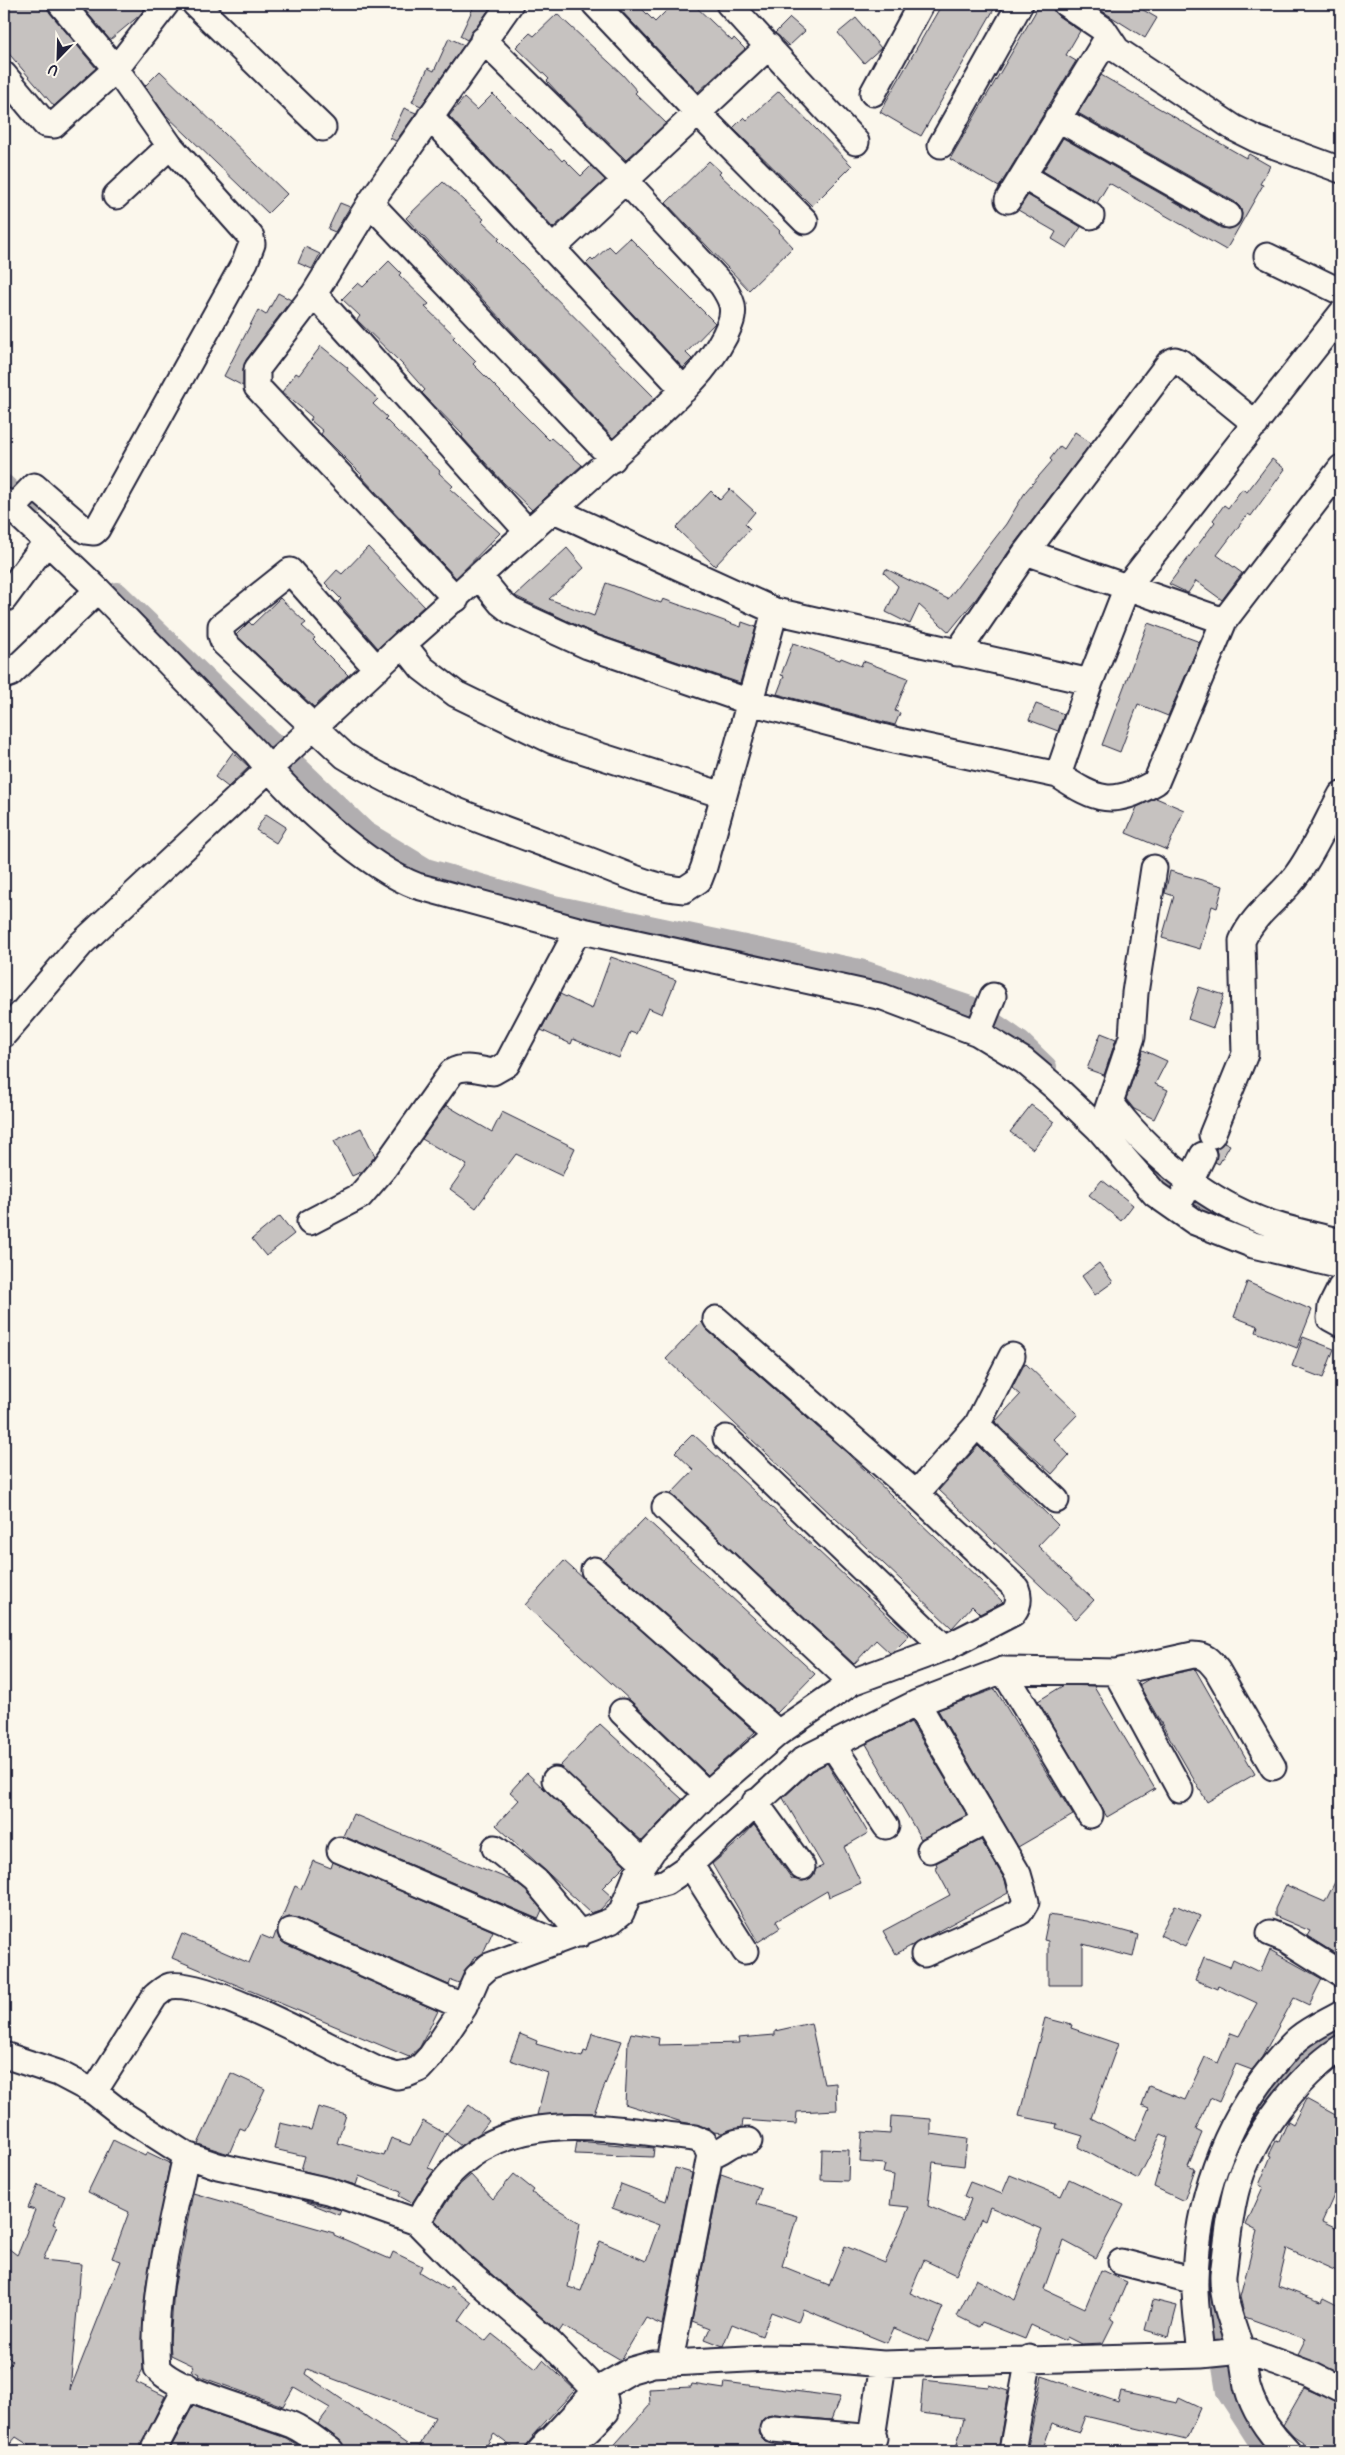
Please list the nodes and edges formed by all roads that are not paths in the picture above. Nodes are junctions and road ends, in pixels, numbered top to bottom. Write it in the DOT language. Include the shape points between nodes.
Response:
graph roads {
  1 [pos="61,4"];
  2 [pos="166,4"];
  3 [pos="195,4"];
  4 [pos="510,4"];
  5 [pos="595,4"];
  6 [pos="729,4"];
  7 [pos="921,4"];
  8 [pos="1020,4"];
  9 [pos="1066,4"];
  10 [pos="1108,37"];
  11 [pos="483,40"];
  12 [pos="769,46"];
  13 [pos="116,69"];
  14 [pos="4,75"];
  15 [pos="873,92"];
  16 [pos="698,114"];
  17 [pos="430,117"];
  18 [pos="1058,118"];
  19 [pos="323,128"];
  20 [pos="856,142"];
  21 [pos="941,144"];
  22 [pos="170,146"];
  23 [pos="1341,170"];
  24 [pos="1023,176"];
  25 [pos="626,181"];
  26 [pos="116,196"];
  27 [pos="1008,200"];
  28 [pos="370,203"];
  29 [pos="1228,215"];
  30 [pos="1091,216"];
  31 [pos="805,221"];
  32 [pos="552,249"];
  33 [pos="1267,256"];
  34 [pos="1341,292"];
  35 [pos="314,294"];
  36 [pos="1341,314"];
  37 [pos="684,390"];
  38 [pos="1256,424"];
  39 [pos="613,459"];
  40 [pos="1341,468"];
  41 [pos="15,501"];
  42 [pos="554,510"];
  43 [pos="528,532"];
  44 [pos="46,541"];
  45 [pos="1026,552"];
  46 [pos="480,576"];
  47 [pos="1127,587"];
  48 [pos="98,590"];
  49 [pos="4,599"];
  50 [pos="456,600"];
  51 [pos="775,611"];
  52 [pos="1224,621"];
  53 [pos="403,644"];
  54 [pos="957,653"];
  55 [pos="378,669"];
  56 [pos="4,676"];
  57 [pos="1090,682"];
  58 [pos="750,702"];
  59 [pos="310,731"];
  60 [pos="273,765"];
  61 [pos="1058,775"];
  62 [pos="723,795"];
  63 [pos="1341,795"];
  64 [pos="1154,868"];
  65 [pos="578,930"];
  66 [pos="4,1034"];
  67 [pos="1105,1117"];
  68 [pos="1183,1195"];
  69 [pos="310,1222"];
  70 [pos="1341,1242"];
  71 [pos="1341,1266"];
  72 [pos="1341,1287"];
  73 [pos="716,1319"];
  74 [pos="1341,1324"];
  75 [pos="1012,1356"];
  76 [pos="977,1425"];
  77 [pos="726,1438"];
  78 [pos="916,1494"];
  79 [pos="1056,1500"];
  80 [pos="665,1507"];
  81 [pos="594,1570"];
  82 [pos="945,1648"];
  83 [pos="1003,1670"];
  84 [pos="1116,1672"];
  85 [pos="852,1682"];
  86 [pos="917,1703"];
  87 [pos="622,1712"];
  88 [pos="778,1733"];
  89 [pos="833,1746"];
  90 [pos="1273,1767"];
  91 [pos="555,1780"];
  92 [pos="1180,1790"];
  93 [pos="707,1794"];
  94 [pos="756,1802"];
  95 [pos="1090,1815"];
  96 [pos="987,1821"];
  97 [pos="886,1826"];
  98 [pos="495,1848"];
  99 [pos="340,1850"];
  100 [pos="930,1850"];
  101 [pos="644,1863"];
  102 [pos="690,1864"];
  103 [pos="802,1867"];
  104 [pos="632,1892"];
  105 [pos="292,1931"];
  106 [pos="1270,1933"];
  107 [pos="580,1934"];
  108 [pos="555,1942"];
  109 [pos="745,1951"];
  110 [pos="924,1954"];
  111 [pos="1341,1974"];
  112 [pos="464,2007"];
  113 [pos="1341,2013"];
  114 [pos="1341,2048"];
  115 [pos="4,2055"];
  116 [pos="108,2103"];
  117 [pos="749,2141"];
  118 [pos="186,2155"];
  119 [pos="710,2155"];
  120 [pos="417,2222"];
  121 [pos="1120,2262"];
  122 [pos="1195,2281"];
  123 [pos="1222,2353"];
  124 [pos="1029,2358"];
  125 [pos="670,2361"];
  126 [pos="883,2364"];
  127 [pos="187,2386"];
  128 [pos="1341,2390"];
  129 [pos="596,2391"];
  130 [pos="773,2429"];
  131 [pos="872,2444"];
  132 [pos="542,2448"];
  133 [pos="152,2451"];
  134 [pos="331,2451"];
  135 [pos="1012,2451"];
  136 [pos="1287,2451"];
  1 -- 13 [label="street"];
  2 -- 13 [label="street"];
  3 -- 19 [label="street"];
  4 -- 11 [label="street"];
  5 -- 16 [label="street"];
  6 -- 12 [label="street"];
  7 -- 15 [label="street"];
  8 -- 21 [label="street"];
  9 -- 10 [label="street" via="1103,29"];
  10 -- 18 [label="street"];
  10 -- 23 [label="street" via="1117,50 1234,128"];
  11 -- 17 [label="street"];
  11 -- 25 [label="street"];
  12 -- 16 [label="street"];
  12 -- 20 [label="street"];
  13 -- 14 [label="street" via="63,118 49,126"];
  13 -- 22 [label="street"];
  16 -- 25 [label="street"];
  16 -- 31 [label="street"];
  17 -- 28 [label="street"];
  17 -- 32 [label="street"];
  18 -- 24 [label="street"];
  18 -- 29 [label="street"];
  22 -- 26 [label="street"];
  22 -- 41 [label="street" via="251,238 250,250 97,530 86,532 34,486"];
  24 -- 27 [label="street"];
  24 -- 30 [label="street"];
  25 -- 32 [label="street"];
  25 -- 37 [label="street" via="722,285 731,300 733,312 719,347"];
  28 -- 35 [label="street"];
  28 -- 39 [label="street"];
  32 -- 37 [label="street"];
  33 -- 34 [label="street"];
  35 -- 43 [label="street"];
  35 -- 50 [label="street" via="257,369 258,387"];
  36 -- 38 [label="street"];
  37 -- 39 [label="street"];
  38 -- 45 [label="street" via="1180,362 1172,361"];
  38 -- 47 [label="street"];
  39 -- 42 [label="street"];
  40 -- 52 [label="street"];
  41 -- 44 [label="street"];
  42 -- 43 [label="street"];
  42 -- 51 [label="street"];
  43 -- 46 [label="street"];
  44 -- 48 [label="street"];
  44 -- 49 [label="street"];
  45 -- 47 [label="street"];
  45 -- 54 [label="street"];
  46 -- 50 [label="street"];
  46 -- 58 [label="street" via="501,603 521,618 588,646"];
  47 -- 52 [label="street"];
  47 -- 57 [label="street"];
  48 -- 56 [label="street" via="10,674"];
  48 -- 60 [label="street" via="256,753"];
  50 -- 53 [label="street"];
  51 -- 54 [label="street"];
  51 -- 58 [label="street"];
  52 -- 61 [label="street" via="1156,782 1126,796 1101,799"];
  53 -- 55 [label="street"];
  53 -- 62 [label="street" via="422,668 456,694 553,741"];
  54 -- 57 [label="street"];
  55 -- 59 [label="street"];
  55 -- 59 [label="street" via="290,571 221,626 220,635 224,643"];
  57 -- 61 [label="street"];
  58 -- 61 [label="street" via="894,740"];
  58 -- 62 [label="street"];
  59 -- 60 [label="street"];
  59 -- 62 [label="street" via="381,776 456,810 675,889 690,888 699,880"];
  60 -- 65 [label="street" via="330,828 408,882"];
  60 -- 66 [label="street" via="82,943"];
  63 -- 68 [label="street" via="1298,874 1258,916 1242,941 1245,1054"];
  64 -- 67 [label="street" via="1135,994 1132,1037"];
  65 -- 67 [label="street" via="985,1016 1024,1061 1056,1088"];
  65 -- 69 [label="street" via="507,1064 493,1072 467,1067 452,1072 384,1168 360,1196"];
  67 -- 68 [label="street" via="1132,1130"];
  67 -- 68 [label="street" via="1155,1194"];
  68 -- 70 [label="street"];
  68 -- 71 [label="street" via="1195,1222 1253,1245"];
  72 -- 74 [label="street" via="1329,1313 1330,1318"];
  73 -- 78 [label="street"];
  75 -- 76 [label="street"];
  76 -- 78 [label="street"];
  76 -- 79 [label="street"];
  77 -- 82 [label="street"];
  78 -- 82 [label="street" via="1016,1588 1019,1596 1018,1607 1013,1613"];
  80 -- 85 [label="street"];
  81 -- 88 [label="street"];
  82 -- 85 [label="street"];
  83 -- 84 [label="street"];
  83 -- 86 [label="street"];
  83 -- 95 [label="street"];
  84 -- 90 [label="street" via="1202,1655 1209,1660"];
  84 -- 92 [label="street"];
  85 -- 88 [label="street"];
  86 -- 89 [label="street"];
  86 -- 96 [label="street"];
  87 -- 93 [label="street"];
  88 -- 93 [label="street"];
  89 -- 94 [label="street" via="804,1759"];
  89 -- 97 [label="street"];
  91 -- 101 [label="street"];
  93 -- 101 [label="street" via="652,1850"];
  94 -- 102 [label="street"];
  94 -- 103 [label="street"];
  96 -- 100 [label="street"];
  96 -- 110 [label="street" via="1018,1874 1026,1902 1020,1912"];
  98 -- 107 [label="street" via="536,1881"];
  99 -- 108 [label="street"];
  101 -- 104 [label="street"];
  102 -- 104 [label="street" via="666,1882"];
  102 -- 109 [label="street"];
  104 -- 107 [label="street" via="621,1914"];
  105 -- 112 [label="street"];
  106 -- 111 [label="street"];
  107 -- 108 [label="street"];
  108 -- 112 [label="street" via="489,1966 478,1978"];
  112 -- 116 [label="street" via="431,2056 419,2068 397,2076 376,2070 224,1997 191,1986 168,1986 155,1996"];
  113 -- 122 [label="street" via="1298,2039 1246,2102 1217,2164 1207,2195 1196,2251"];
  114 -- 123 [label="street" via="1289,2095 1252,2148 1238,2185 1223,2286 1232,2327"];
  115 -- 116 [label="street" via="44,2067"];
  116 -- 118 [label="street"];
  117 -- 119 [label="street" via="733,2142 720,2153"];
  118 -- 120 [label="street" via="218,2166 329,2191"];
  118 -- 127 [label="street" via="165,2259 155,2339 157,2368 168,2378"];
  119 -- 120 [label="street" via="704,2142 694,2138 572,2125 533,2128 487,2145 458,2166 444,2180"];
  119 -- 125 [label="street"];
  120 -- 129 [label="street" via="458,2264 551,2344"];
  121 -- 122 [label="street"];
  122 -- 123 [label="street"];
  123 -- 124 [label="street"];
  123 -- 128 [label="street" via="1261,2355"];
  123 -- 136 [label="street" via="1248,2388 1272,2436"];
  124 -- 126 [label="street"];
  124 -- 135 [label="street"];
  125 -- 126 [label="street" via="765,2358"];
  125 -- 129 [label="street" via="632,2370"];
  126 -- 131 [label="street"];
  127 -- 133 [label="street"];
  127 -- 134 [label="street" via="293,2426"];
  129 -- 132 [label="street" via="605,2400 606,2412 575,2440"];
  130 -- 131 [label="street"];
}
